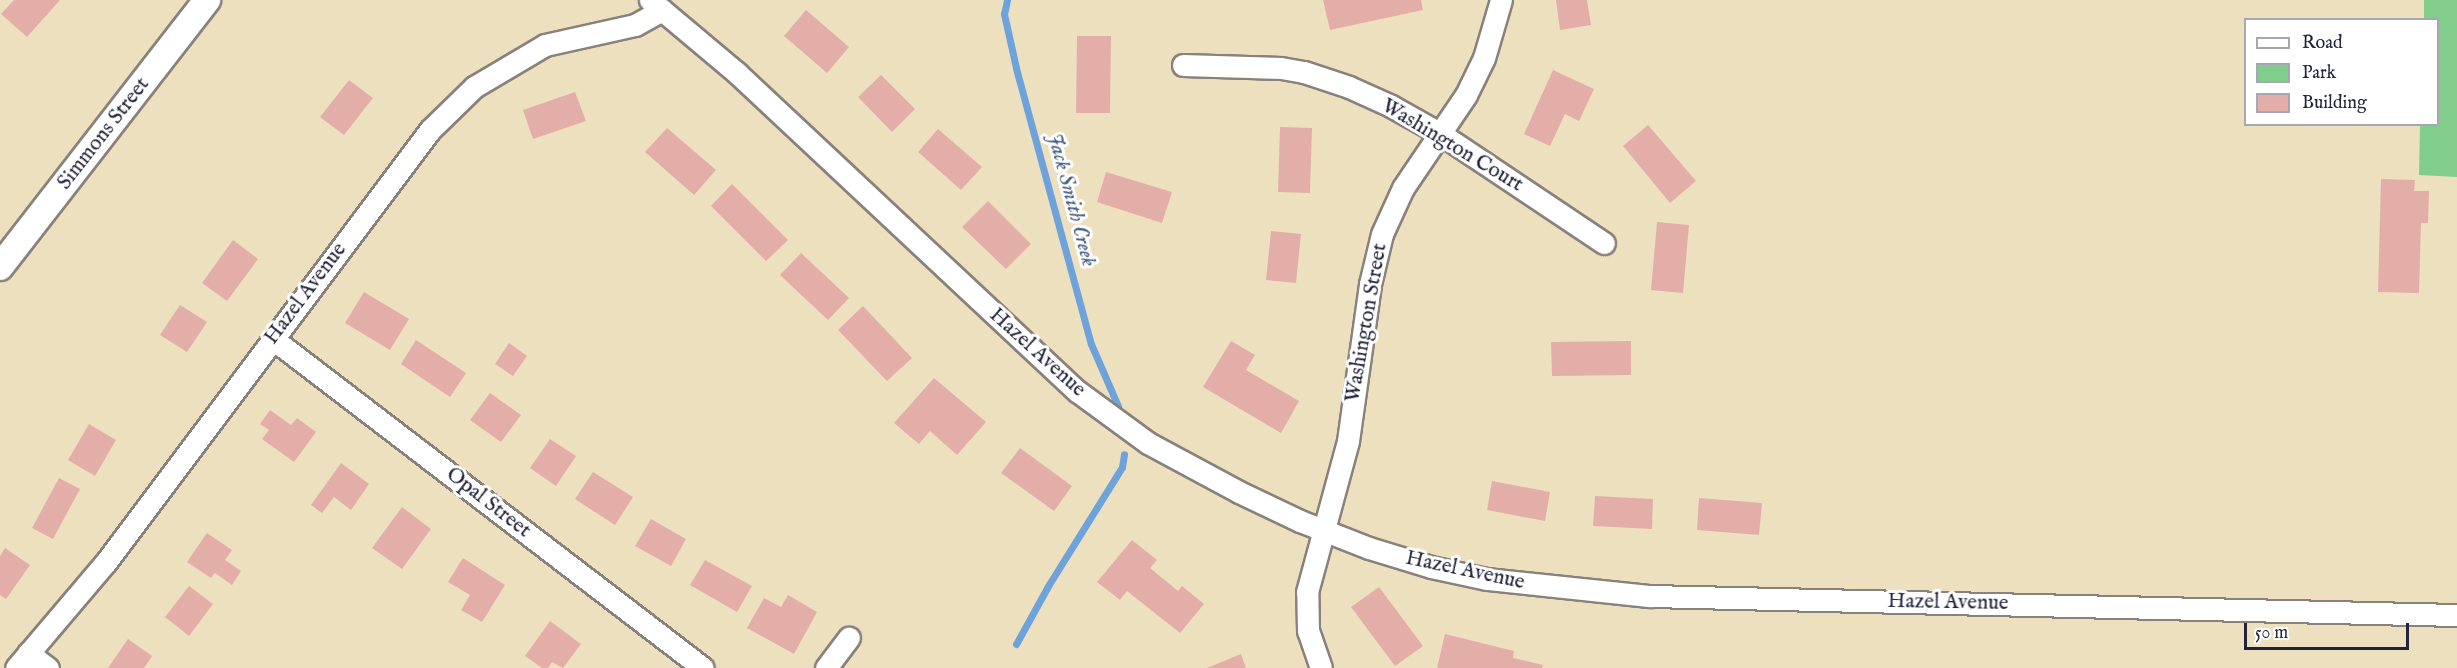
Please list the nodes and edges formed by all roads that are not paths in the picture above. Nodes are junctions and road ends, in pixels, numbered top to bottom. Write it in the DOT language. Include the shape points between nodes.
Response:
graph roads {
  1 [pos="207,0"];
  2 [pos="1501,0"];
  3 [pos="656,5"];
  4 [pos="1183,65"];
  5 [pos="1441,134"];
  6 [pos="1604,243"];
  7 [pos="0,267"];
  8 [pos="273,339"];
  9 [pos="1324,530"];
  10 [pos="2457,615"];
  11 [pos="849,638"];
  12 [pos="22,660"];
  13 [pos="48,668"];
  14 [pos="703,668"];
  15 [pos="826,668"];
  16 [pos="1321,668"];
  1 -- 7 [label="street, Simmons Street"];
  2 -- 5 [label="street, Washington Street" via="1484,58"];
  3 -- 8 [label="street, Hazel Avenue" via="635,25 545,45 474,87 430,130"];
  3 -- 9 [label="street, Hazel Avenue" via="745,81 1077,391 1148,442 1239,492"];
  4 -- 5 [label="street, Washington Court" via="1304,72 1381,101"];
  5 -- 6 [label="street, Washington Court"];
  5 -- 9 [label="street, Washington Street" via="1403,188 1382,234 1370,284 1348,441"];
  8 -- 12 [label="street, Hazel Avenue" via="106,562"];
  8 -- 14 [label="street, Opal Street"];
  9 -- 10 [label="street, Hazel Avenue" via="1431,567 1487,579 1650,596"];
  9 -- 16 [label="street, Washington Street" via="1306,609 1308,631"];
  11 -- 15 [label="street"];
  12 -- 13 [label="street"];
}
